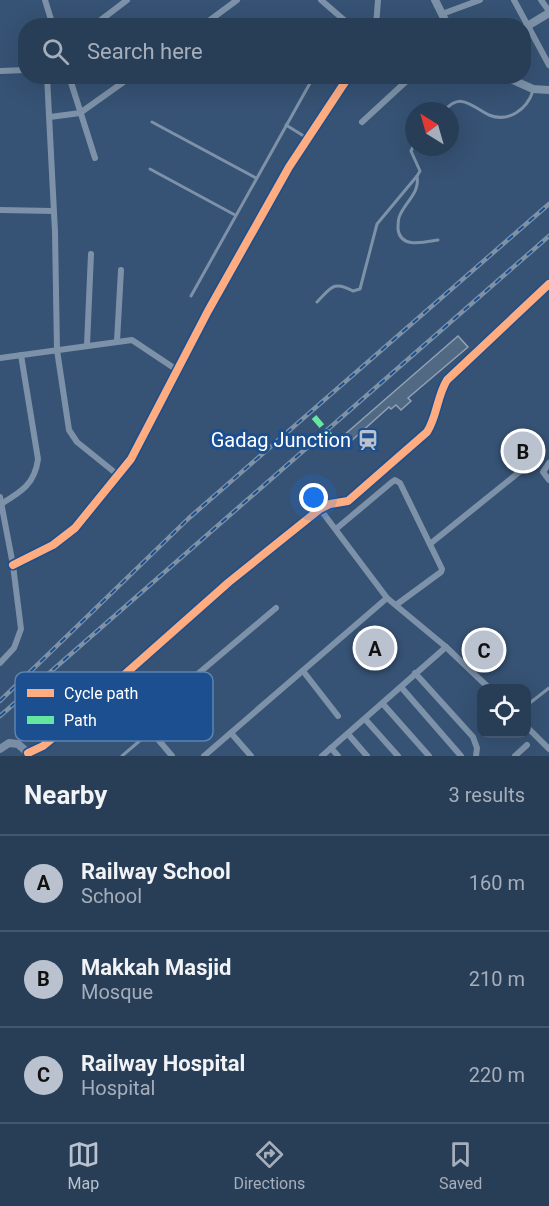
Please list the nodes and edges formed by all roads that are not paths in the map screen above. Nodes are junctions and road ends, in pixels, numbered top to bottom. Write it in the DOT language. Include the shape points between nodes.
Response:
graph roads {
  1 [pos="45,0"];
  2 [pos="127,0"];
  3 [pos="237,0"];
  4 [pos="321,0"];
  5 [pos="378,0"];
  6 [pos="435,0"];
  7 [pos="480,0"];
  8 [pos="514,0"];
  9 [pos="541,0"];
  10 [pos="549,12"];
  11 [pos="442,14"];
  12 [pos="51,18"];
  13 [pos="103,18"];
  14 [pos="213,18"];
  15 [pos="342,18"];
  16 [pos="377,18"];
  17 [pos="444,18"];
  18 [pos="522,18"];
  19 [pos="531,23"];
  20 [pos="531,34"];
  21 [pos="549,65"];
  22 [pos="18,70"];
  23 [pos="0,71"];
  24 [pos="48,84"];
  25 [pos="71,84"];
  26 [pos="121,84"];
  27 [pos="309,84"];
  28 [pos="344,84"];
  29 [pos="403,84"];
  30 [pos="522,84"];
  31 [pos="533,89"];
  32 [pos="549,90"];
  33 [pos="456,102"];
  34 [pos="80,113"];
  35 [pos="50,117"];
  36 [pos="152,122"];
  37 [pos="362,122"];
  38 [pos="286,125"];
  39 [pos="308,138"];
  40 [pos="413,156"];
  41 [pos="95,158"];
  42 [pos="150,169"];
  43 [pos="417,176"];
  44 [pos="256,178"];
  45 [pos="0,210"];
  46 [pos="53,211"];
  47 [pos="236,215"];
  48 [pos="438,240"];
  49 [pos="91,254"];
  50 [pos="121,270"];
  51 [pos="549,284"];
  52 [pos="191,296"];
  53 [pos="316,302"];
  54 [pos="117,341"];
  55 [pos="87,345"];
  56 [pos="57,350"];
  57 [pos="21,355"];
  58 [pos="0,358"];
  59 [pos="177,370"];
  60 [pos="549,463"];
  61 [pos="523,469"];
  62 [pos="118,475"];
  63 [pos="549,480"];
  64 [pos="0,496"];
  65 [pos="2,504"];
  66 [pos="320,509"];
  67 [pos="336,530"];
  68 [pos="430,544"];
  69 [pos="13,565"];
  70 [pos="387,598"];
  71 [pos="396,605"];
  72 [pos="276,608"];
  73 [pos="446,646"];
  74 [pos="0,663"];
  75 [pos="303,671"];
  76 [pos="129,672"];
  77 [pos="200,672"];
  78 [pos="415,673"];
  79 [pos="485,684"];
  80 [pos="401,687"];
  81 [pos="549,688"];
  82 [pos="531,702"];
  83 [pos="383,704"];
  84 [pos="338,716"];
  85 [pos="365,719"];
  86 [pos="531,731"];
  87 [pos="231,733"];
  88 [pos="348,735"];
  89 [pos="49,741"];
  90 [pos="139,741"];
  91 [pos="159,741"];
  92 [pos="527,745"];
  93 [pos="331,748"];
  94 [pos="549,748"];
  95 [pos="0,749"];
  96 [pos="28,754"];
  97 [pos="122,756"];
  98 [pos="172,756"];
  99 [pos="204,756"];
  100 [pos="251,756"];
  101 [pos="322,756"];
  102 [pos="338,756"];
  103 [pos="367,756"];
  104 [pos="398,756"];
  105 [pos="429,756"];
  106 [pos="461,756"];
  107 [pos="476,756"];
  108 [pos="515,756"];
  1 -- 12 [label="street"];
  2 -- 13 [label="street"];
  3 -- 14 [label="street"];
  4 -- 15 [label="street"];
  5 -- 16 [label="street"];
  6 -- 11 [label="street"];
  7 -- 11 [label="street"];
  8 -- 18 [label="street"];
  9 -- 10 [label="street"];
  10 -- 19 [label="street"];
  11 -- 17 [label="street"];
  20 -- 21 [label="street"];
  22 -- 23 [label="street"];
  24 -- 35 [label="street"];
  25 -- 34 [label="street"];
  26 -- 34 [label="street"];
  27 -- 38 [label="lane"];
  28 -- 39 [label="street"];
  29 -- 37 [label="street"];
  30 -- 31 [label="street"];
  31 -- 32 [label="street"];
  31 -- 33 [label="lane" via="523,109 510,116 490,115 464,101"];
  34 -- 35 [label="street"];
  34 -- 41 [label="street"];
  35 -- 46 [label="street"];
  36 -- 44 [label="lane"];
  38 -- 39 [label="lane"];
  38 -- 44 [label="lane"];
  39 -- 59 [label="street"];
  40 -- 43 [label="lane" via="419,165"];
  42 -- 47 [label="lane"];
  43 -- 48 [label="lane" via="417,189 400,215 398,233 411,243"];
  43 -- 53 [label="lane" via="377,224 360,289 352,291 335,285"];
  44 -- 47 [label="lane"];
  45 -- 46 [label="street"];
  46 -- 56 [label="street"];
  47 -- 52 [label="lane"];
  49 -- 55 [label="street"];
  50 -- 54 [label="street"];
  51 -- 66 [label="street" via="447,380 427,432 348,501"];
  54 -- 55 [label="street"];
  54 -- 59 [label="street" via="132,340"];
  55 -- 56 [label="street"];
  56 -- 57 [label="street"];
  56 -- 62 [label="street" via="69,430 77,442"];
  57 -- 58 [label="street"];
  57 -- 65 [label="street" via="37,471 25,488"];
  59 -- 62 [label="street"];
  60 -- 63 [label="street" via="543,472"];
  61 -- 68 [label="street"];
  62 -- 69 [label="street" via="75,528 53,545"];
  64 -- 65 [label="street"];
  65 -- 69 [label="street"];
  66 -- 67 [label="street"];
  66 -- 76 [label="street" via="229,582"];
  67 -- 68 [label="street" via="395,480"];
  67 -- 70 [label="street"];
  68 -- 71 [label="street" via="441,572"];
  69 -- 74 [label="street" via="21,629 14,648"];
  70 -- 71 [label="street"];
  70 -- 75 [label="street"];
  71 -- 73 [label="street"];
  72 -- 77 [label="street"];
  73 -- 78 [label="street"];
  73 -- 79 [label="street"];
  75 -- 84 [label="street"];
  75 -- 87 [label="street"];
  78 -- 80 [label="street"];
  78 -- 107 [label="street" via="472,737"];
  80 -- 83 [label="street"];
  80 -- 106 [label="street"];
  81 -- 82 [label="lane"];
  83 -- 85 [label="street"];
  83 -- 105 [label="street"];
  85 -- 88 [label="street"];
  85 -- 104 [label="street"];
  86 -- 94 [label="street"];
  87 -- 99 [label="street"];
  87 -- 100 [label="street"];
  88 -- 93 [label="street"];
  88 -- 103 [label="street"];
  89 -- 96 [label="street"];
  90 -- 97 [label="lane"];
  91 -- 98 [label="street"];
  92 -- 108 [label="street"];
  93 -- 101 [label="street"];
  93 -- 102 [label="street"];
  95 -- 96 [label="main road" via="14,743"];
}
